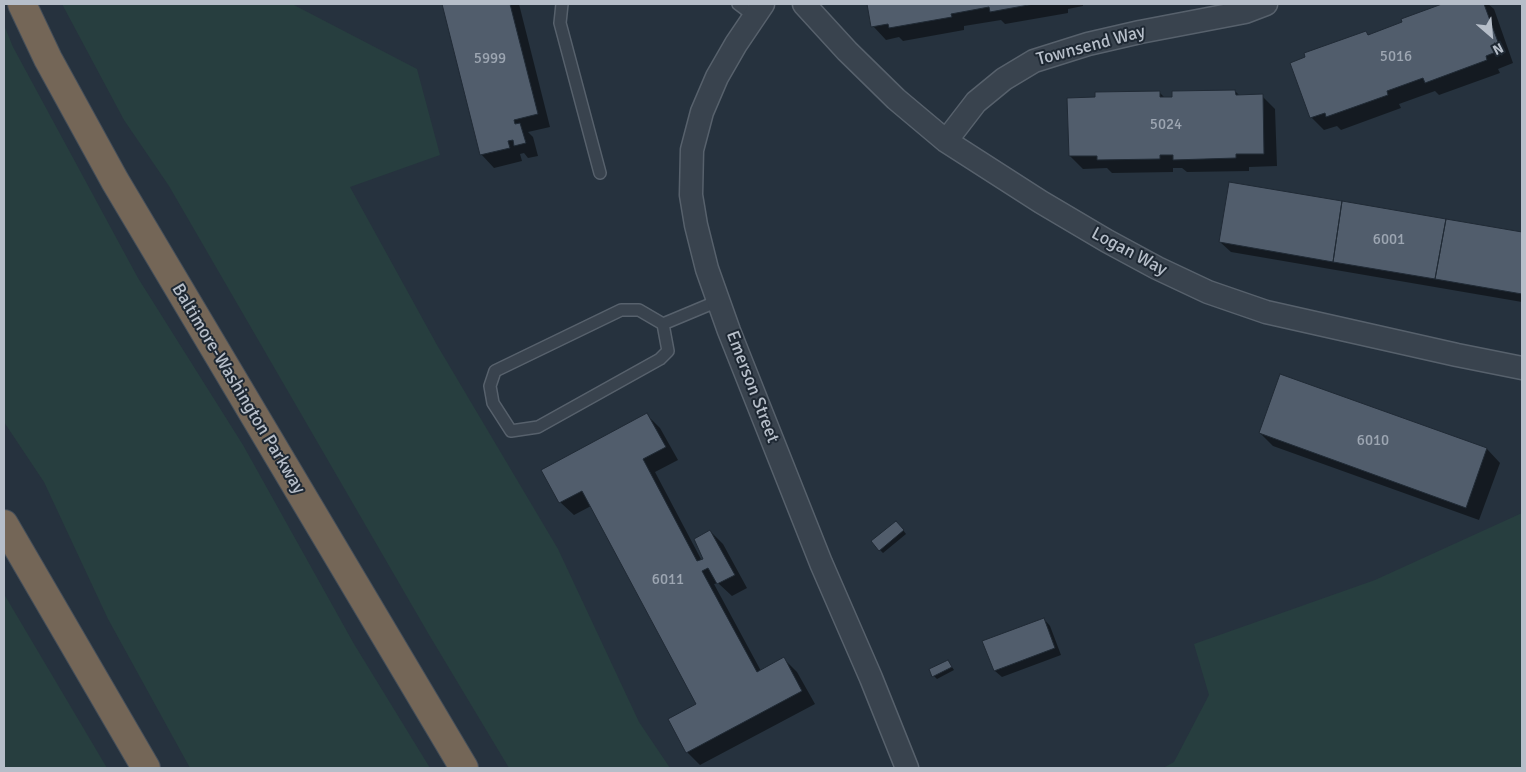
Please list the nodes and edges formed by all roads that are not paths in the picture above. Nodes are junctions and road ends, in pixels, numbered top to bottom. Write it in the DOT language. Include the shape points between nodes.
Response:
graph roads {
  1 [pos="22,4"];
  2 [pos="562,4"];
  3 [pos="804,4"];
  4 [pos="1266,4"];
  5 [pos="752,8"];
  6 [pos="946,141"];
  7 [pos="600,173"];
  8 [pos="718,301"];
  9 [pos="663,324"];
  10 [pos="1522,368"];
  11 [pos="4,524"];
  12 [pos="146,768"];
  13 [pos="464,768"];
  14 [pos="907,768"];
  1 -- 13 [label="highway, Baltimore-Washington Parkway" via="48,59 115,181"];
  2 -- 7 [label="lane" via="560,23"];
  3 -- 6 [label="street, Logan Way" via="896,99"];
  4 -- 6 [label="street, Townsend Way" via="1245,12 1088,44 1034,61 1004,79 976,102"];
  5 -- 8 [label="street, Emerson Street" via="702,112 692,150 691,195 696,225"];
  6 -- 10 [label="street, Logan Way" via="1107,242 1208,292 1276,314"];
  8 -- 9 [label="lane"];
  8 -- 14 [label="street, Emerson Street" via="821,563"];
  9 -- 9 [label="lane" via="639,310 621,310 495,372 490,386 493,403 511,431 538,427 660,359 668,351"];
  11 -- 12 [label="highway"];
}
